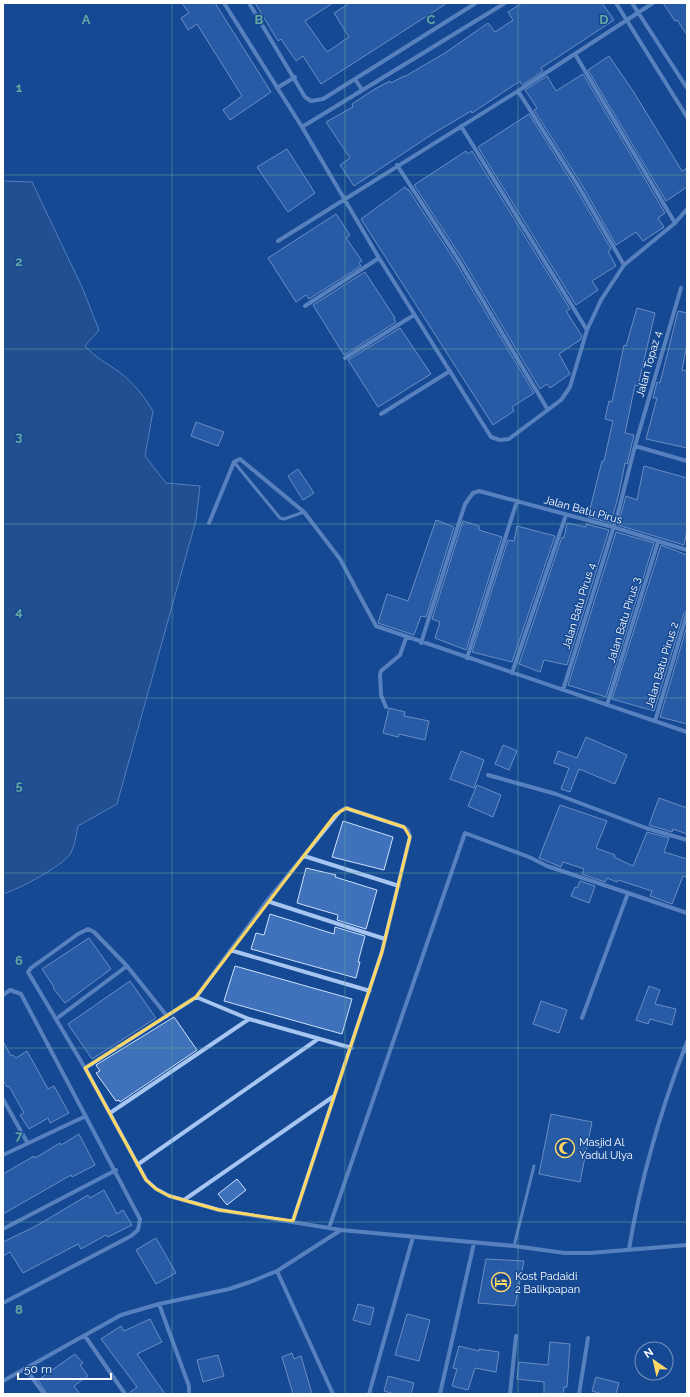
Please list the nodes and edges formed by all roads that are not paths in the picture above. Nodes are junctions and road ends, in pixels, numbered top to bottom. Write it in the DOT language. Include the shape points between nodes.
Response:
graph roads {
  1 [pos="224,3"];
  2 [pos="249,3"];
  3 [pos="476,3"];
  4 [pos="505,3"];
  5 [pos="616,3"];
  6 [pos="632,3"];
  7 [pos="653,3"];
  8 [pos="639,13"];
  9 [pos="628,20"];
  10 [pos="575,54"];
  11 [pos="295,77"];
  12 [pos="355,79"];
  13 [pos="277,88"];
  14 [pos="687,88"];
  15 [pos="362,90"];
  16 [pos="518,91"];
  17 [pos="687,117"];
  18 [pos="460,126"];
  19 [pos="302,127"];
  20 [pos="397,165"];
  21 [pos="346,199"];
  22 [pos="687,209"];
  23 [pos="675,223"];
  24 [pos="278,241"];
  25 [pos="378,258"];
  26 [pos="624,265"];
  27 [pos="680,288"];
  28 [pos="305,306"];
  29 [pos="414,315"];
  30 [pos="587,330"];
  31 [pos="344,358"];
  32 [pos="450,371"];
  33 [pos="548,410"];
  34 [pos="381,414"];
  35 [pos="634,446"];
  36 [pos="687,461"];
  37 [pos="234,462"];
  38 [pos="517,501"];
  39 [pos="304,512"];
  40 [pos="566,515"];
  41 [pos="209,523"];
  42 [pos="613,527"];
  43 [pos="658,542"];
  44 [pos="687,550"];
  45 [pos="687,614"];
  46 [pos="406,638"];
  47 [pos="421,643"];
  48 [pos="467,658"];
  49 [pos="512,673"];
  50 [pos="563,690"];
  51 [pos="607,705"];
  52 [pos="386,707"];
  53 [pos="655,721"];
  54 [pos="687,732"];
  55 [pos="488,775"];
  56 [pos="687,840"];
  57 [pos="304,856"];
  58 [pos="399,886"];
  59 [pos="628,893"];
  60 [pos="267,901"];
  61 [pos="687,913"];
  62 [pos="385,939"];
  63 [pos="230,950"];
  64 [pos="127,966"];
  65 [pos="370,991"];
  66 [pos="3,995"];
  67 [pos="196,996"];
  68 [pos="167,1016"];
  69 [pos="582,1018"];
  70 [pos="56,1019"];
  71 [pos="249,1019"];
  72 [pos="318,1039"];
  73 [pos="687,1042"];
  74 [pos="685,1047"];
  75 [pos="352,1048"];
  76 [pos="687,1052"];
  77 [pos="85,1068"];
  78 [pos="334,1096"];
  79 [pos="3,1100"];
  80 [pos="110,1113"];
  81 [pos="86,1116"];
  82 [pos="27,1142"];
  83 [pos="3,1155"];
  84 [pos="137,1165"];
  85 [pos="534,1166"];
  86 [pos="116,1170"];
  87 [pos="184,1200"];
  88 [pos="293,1221"];
  89 [pos="329,1228"];
  90 [pos="3,1229"];
  91 [pos="341,1230"];
  92 [pos="413,1237"];
  93 [pos="474,1242"];
  94 [pos="687,1245"];
  95 [pos="514,1246"];
  96 [pos="630,1249"];
  97 [pos="277,1271"];
  98 [pos="3,1303"];
  99 [pos="160,1304"];
  100 [pos="85,1336"];
  101 [pos="516,1336"];
  102 [pos="588,1338"];
  103 [pos="25,1368"];
  104 [pos="3,1381"];
  105 [pos="44,1394"];
  106 [pos="125,1394"];
  107 [pos="190,1394"];
  108 [pos="334,1394"];
  109 [pos="369,1394"];
  110 [pos="440,1394"];
  111 [pos="510,1394"];
  112 [pos="579,1394"];
  1 -- 13 [label="street"];
  2 -- 11 [label="street"];
  3 -- 12 [label="street"];
  4 -- 15 [label="street"];
  5 -- 9 [label="street"];
  6 -- 8 [label="street"];
  7 -- 8 [label="street"];
  8 -- 9 [label="street"];
  8 -- 14 [label="street"];
  9 -- 10 [label="street"];
  9 -- 17 [label="street"];
  10 -- 16 [label="street"];
  10 -- 23 [label="street"];
  11 -- 12 [label="street" via="305,97 311,102 323,99"];
  11 -- 13 [label="street"];
  12 -- 15 [label="street"];
  13 -- 19 [label="street"];
  15 -- 19 [label="street"];
  16 -- 18 [label="street"];
  16 -- 26 [label="street" via="579,186"];
  18 -- 20 [label="street"];
  18 -- 30 [label="street"];
  19 -- 21 [label="street"];
  20 -- 21 [label="street"];
  20 -- 33 [label="street" via="458,259"];
  21 -- 24 [label="street"];
  21 -- 25 [label="street"];
  22 -- 23 [label="street"];
  23 -- 26 [label="street"];
  25 -- 28 [label="street"];
  25 -- 29 [label="street"];
  26 -- 30 [label="street" via="601,300"];
  27 -- 35 [label="street, Jalan Topaz 4"];
  29 -- 31 [label="street"];
  29 -- 32 [label="street"];
  30 -- 33 [label="street" via="570,387 561,400"];
  32 -- 33 [label="street" via="491,437 509,439"];
  32 -- 34 [label="street"];
  35 -- 36 [label="street"];
  35 -- 42 [label="street, Jalan Topaz 4"];
  37 -- 39 [label="street" via="240,460"];
  37 -- 39 [label="lane" via="280,518"];
  37 -- 41 [label="street"];
  38 -- 40 [label="street, Jalan Batu Pirus"];
  38 -- 47 [label="street, Jalan Batu Pirus" via="479,491 473,493 465,504"];
  38 -- 48 [label="street"];
  39 -- 46 [label="street" via="340,559 376,626"];
  40 -- 42 [label="street, Jalan Batu Pirus"];
  40 -- 49 [label="street"];
  42 -- 43 [label="street, Jalan Batu Pirus"];
  42 -- 50 [label="street, Jalan Batu Pirus 4"];
  43 -- 44 [label="street, Jalan Batu Pirus"];
  43 -- 51 [label="street, Jalan Batu Pirus 3"];
  45 -- 53 [label="street, Jalan Batu Pirus 2"];
  46 -- 47 [label="street"];
  46 -- 52 [label="street" via="402,652 381,671 381,695"];
  47 -- 48 [label="street"];
  48 -- 49 [label="street"];
  49 -- 50 [label="street"];
  50 -- 51 [label="street"];
  51 -- 53 [label="street"];
  53 -- 54 [label="street"];
  55 -- 56 [label="street" via="556,794 646,828"];
  57 -- 58 [label="street"];
  57 -- 58 [label="street" via="335,815 346,808 408,830 410,837"];
  57 -- 60 [label="street"];
  58 -- 62 [label="street"];
  59 -- 61 [label="street"];
  59 -- 69 [label="street"];
  59 -- 89 [label="street" via="547,866 464,833"];
  60 -- 62 [label="street"];
  60 -- 63 [label="street"];
  62 -- 65 [label="street"];
  63 -- 65 [label="street"];
  63 -- 67 [label="street"];
  64 -- 68 [label="street"];
  64 -- 70 [label="street"];
  64 -- 70 [label="street" via="88,929 31,968 28,972 30,977"];
  65 -- 75 [label="street"];
  66 -- 81 [label="street" via="10,990 21,994"];
  67 -- 68 [label="street"];
  67 -- 71 [label="street"];
  68 -- 77 [label="street"];
  70 -- 77 [label="street"];
  71 -- 72 [label="street"];
  71 -- 80 [label="street"];
  72 -- 75 [label="street"];
  72 -- 84 [label="street"];
  73 -- 74 [label="street"];
  74 -- 76 [label="street"];
  74 -- 96 [label="street" via="664,1100 648,1153 637,1198"];
  75 -- 78 [label="street"];
  77 -- 80 [label="street"];
  78 -- 87 [label="street"];
  78 -- 88 [label="street"];
  79 -- 82 [label="street"];
  80 -- 84 [label="street"];
  81 -- 82 [label="street"];
  81 -- 86 [label="street"];
  82 -- 83 [label="street"];
  84 -- 87 [label="street" via="146,1180 156,1189"];
  85 -- 95 [label="lane"];
  86 -- 90 [label="street"];
  86 -- 98 [label="street" via="140,1219 138,1230"];
  87 -- 88 [label="street" via="219,1210"];
  88 -- 89 [label="street"];
  89 -- 91 [label="street"];
  91 -- 92 [label="street"];
  91 -- 97 [label="street"];
  92 -- 93 [label="street"];
  92 -- 109 [label="street"];
  93 -- 95 [label="street"];
  93 -- 110 [label="street"];
  94 -- 96 [label="street"];
  95 -- 96 [label="street" via="566,1253"];
  97 -- 99 [label="street" via="229,1289"];
  97 -- 108 [label="street"];
  99 -- 100 [label="street" via="121,1315"];
  99 -- 107 [label="street"];
  100 -- 103 [label="street"];
  100 -- 106 [label="street"];
  101 -- 111 [label="street"];
  102 -- 112 [label="street"];
  103 -- 104 [label="street"];
  103 -- 105 [label="street"];
}
